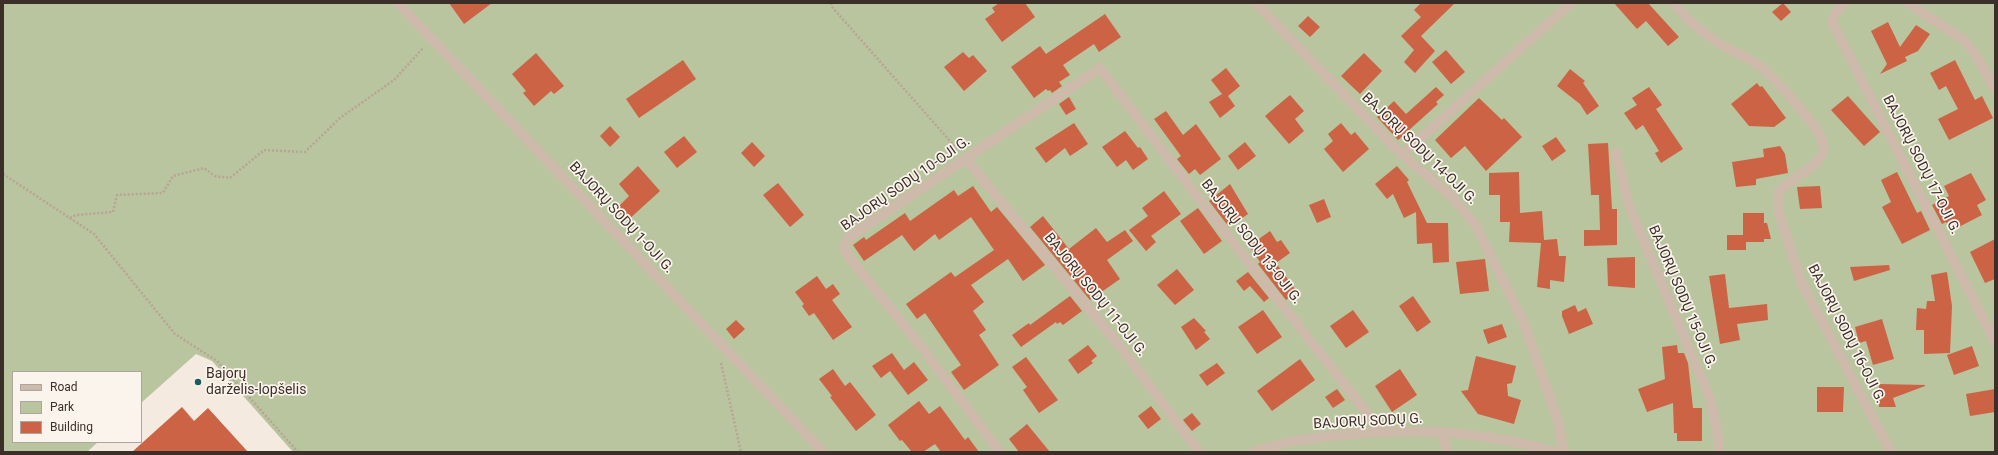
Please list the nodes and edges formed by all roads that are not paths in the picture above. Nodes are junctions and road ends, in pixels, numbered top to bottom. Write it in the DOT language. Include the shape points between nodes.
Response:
graph roads {
  1 [pos="398,3"];
  2 [pos="1256,3"];
  3 [pos="1571,3"];
  4 [pos="1674,3"];
  5 [pos="1844,3"];
  6 [pos="1908,3"];
  7 [pos="1100,68"];
  8 [pos="1995,89"];
  9 [pos="1616,153"];
  10 [pos="1402,155"];
  11 [pos="966,159"];
  12 [pos="1995,342"];
  13 [pos="1382,432"];
  14 [pos="1442,432"];
  15 [pos="823,452"];
  16 [pos="1000,452"];
  17 [pos="1199,452"];
  18 [pos="1253,452"];
  19 [pos="1447,452"];
  20 [pos="1556,452"];
  21 [pos="1564,452"];
  22 [pos="1720,452"];
  23 [pos="1891,452"];
  1 -- 15 [label="street, BAJORŲ SODŲ 1-OJI G."];
  2 -- 10 [label="street, BAJORŲ SODŲ 14-OJI G."];
  3 -- 10 [label="street"];
  4 -- 23 [label="street, BAJORŲ SODŲ 16-OJI G." via="1718,43 1759,65 1778,83 1817,129 1822,139 1824,147 1816,162 1778,192 1778,209 1801,282"];
  5 -- 12 [label="street, BAJORŲ SODŲ 17-OJI G." via="1834,15 1833,24"];
  6 -- 8 [label="street" via="1964,40"];
  7 -- 11 [label="street, BAJORŲ SODŲ 10-OJI G."];
  7 -- 13 [label="street, BAJORŲ SODŲ 13-OJI G."];
  9 -- 22 [label="street, BAJORŲ SODŲ 15-OJI G." via="1629,206 1708,396 1717,428"];
  10 -- 21 [label="street, BAJORŲ SODŲ 14-OJI G." via="1449,194 1475,224 1523,321 1558,421"];
  11 -- 16 [label="street, BAJORŲ SODŲ 10-OJI G." via="848,238 844,247 849,257 920,345"];
  11 -- 17 [label="street, BAJORŲ SODŲ 11-OJI G." via="1122,349"];
  13 -- 14 [label="street, BAJORŲ SODŲ G."];
  13 -- 18 [label="street, BAJORŲ SODŲ G." via="1299,440"];
  14 -- 19 [label="street"];
  14 -- 20 [label="street, BAJORŲ SODŲ G." via="1480,435"];
}
